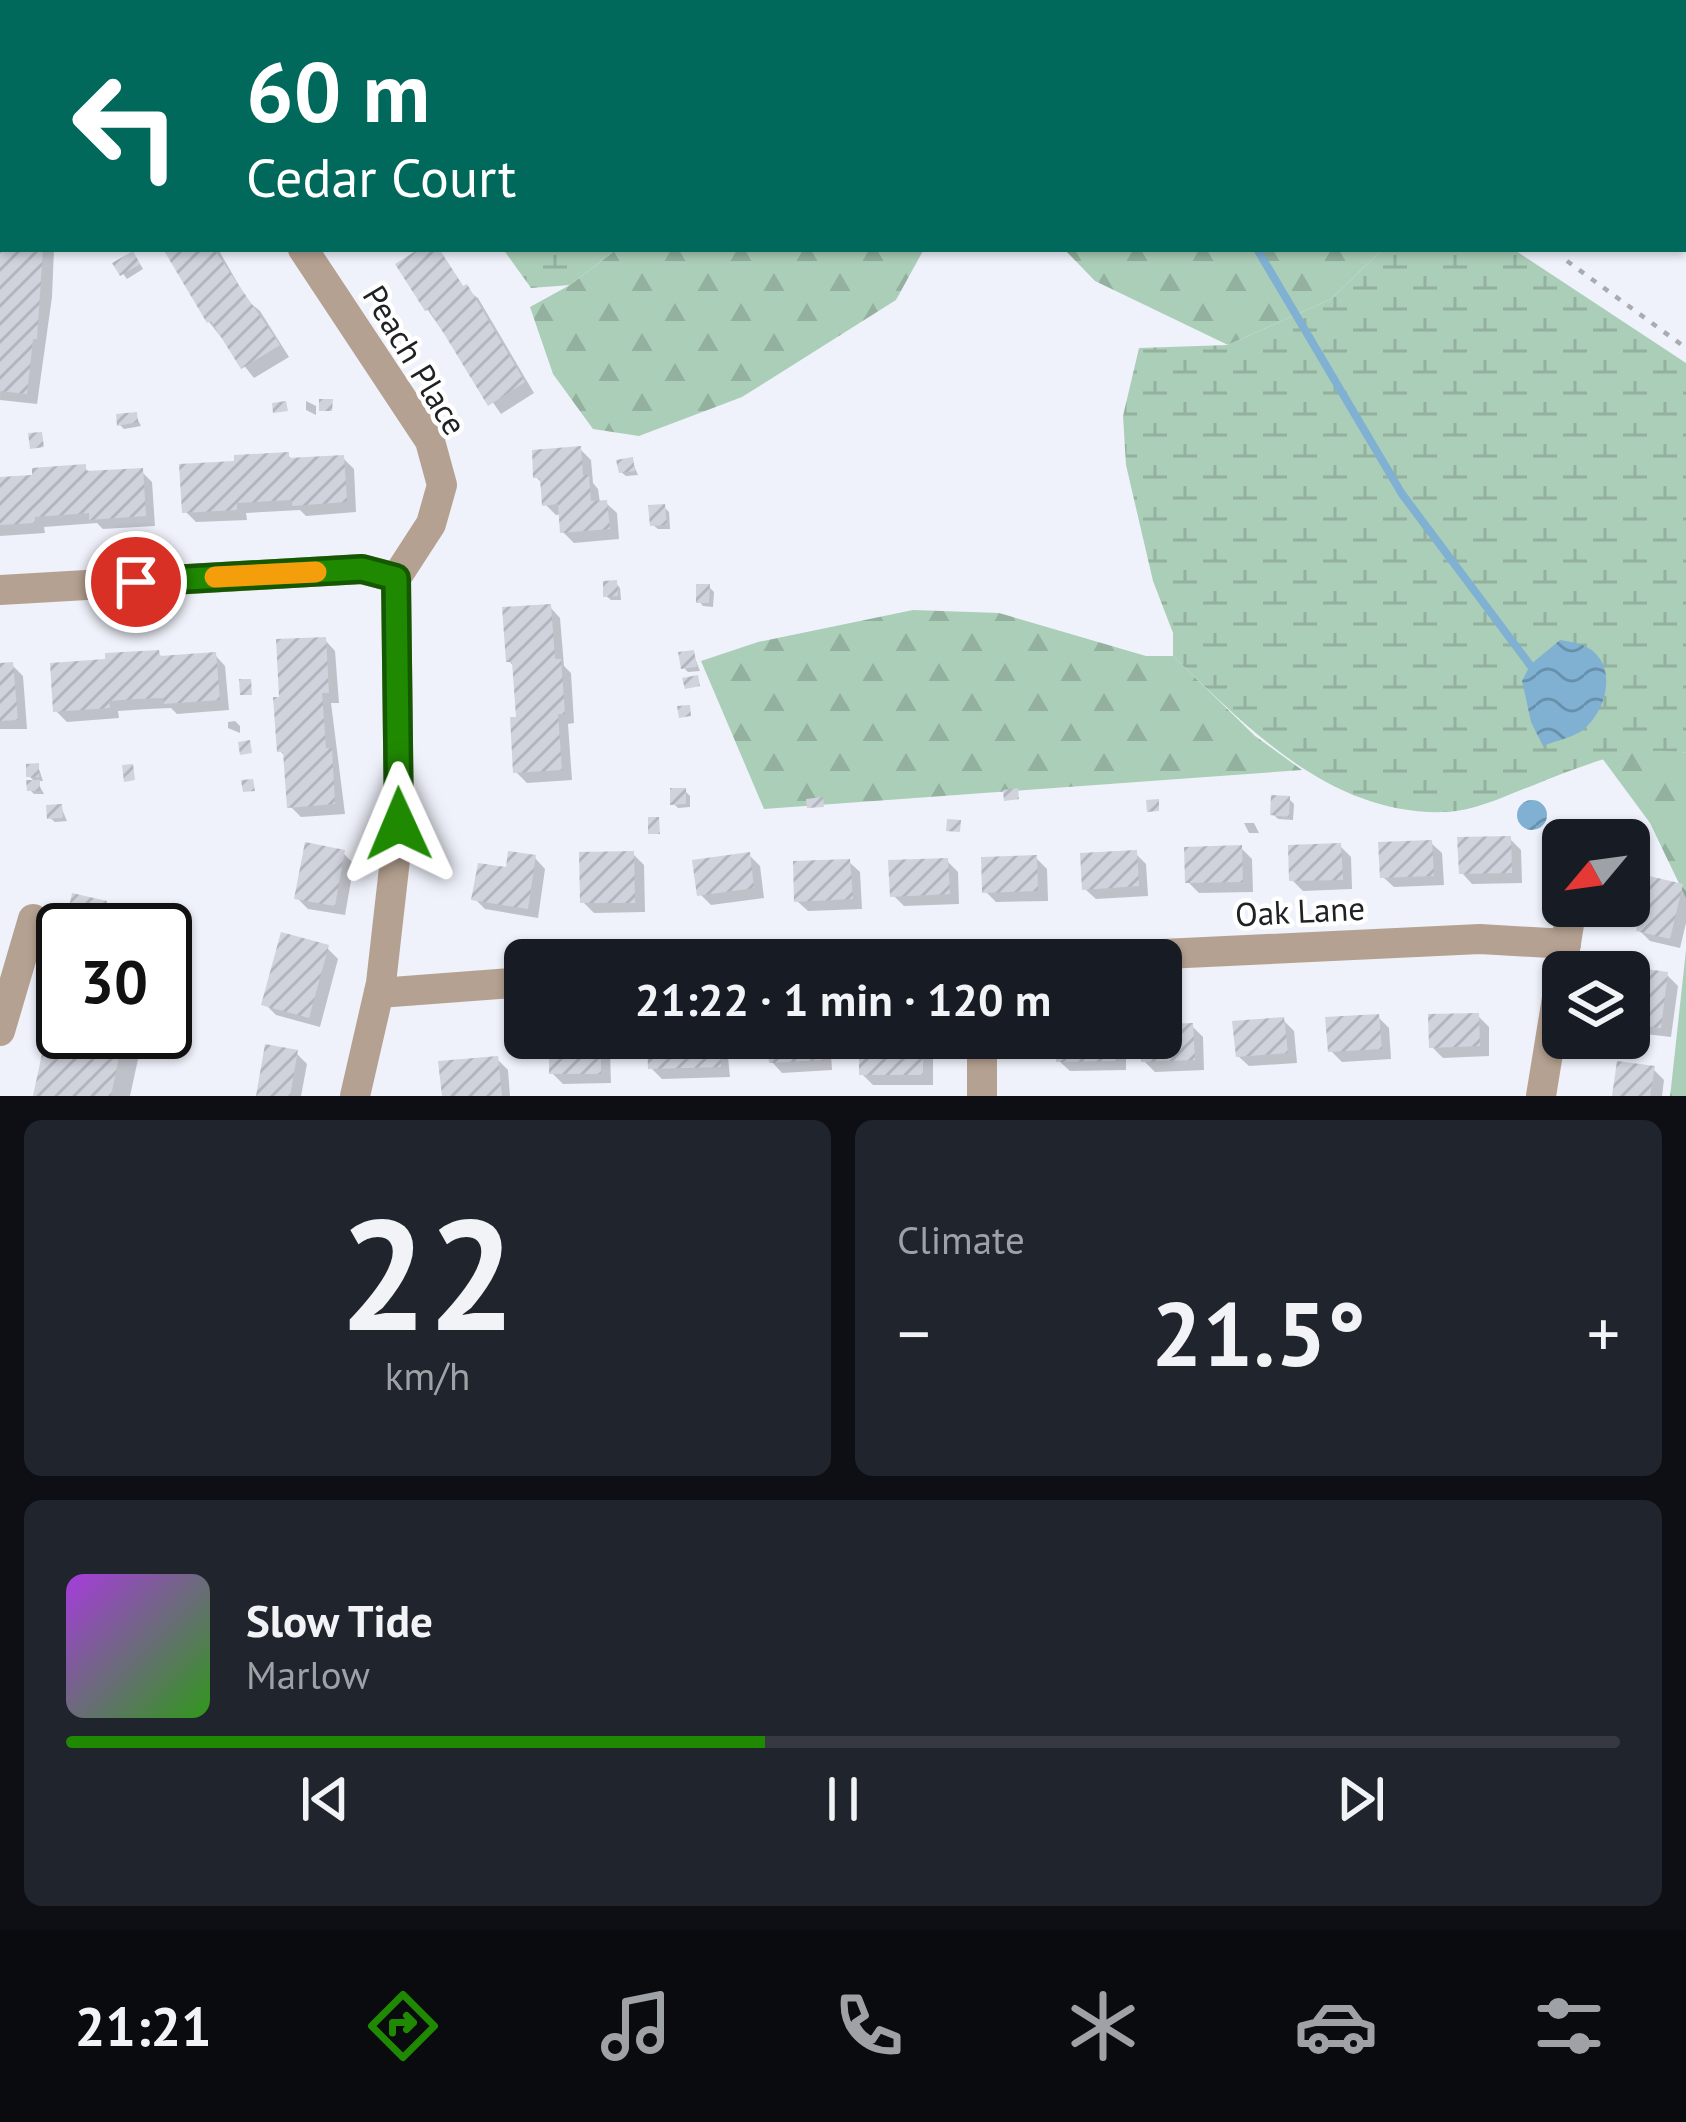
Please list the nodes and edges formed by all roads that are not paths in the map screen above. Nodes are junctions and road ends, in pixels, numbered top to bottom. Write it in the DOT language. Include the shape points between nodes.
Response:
graph roads {
  1 [pos="305,252"];
  2 [pos="396,578"];
  3 [pos="0,590"];
  4 [pos="33,919"];
  5 [pos="1569,927"];
  6 [pos="1566,944"];
  7 [pos="1182,953"];
  8 [pos="504,984"];
  9 [pos="379,993"];
  10 [pos="0,1031"];
  11 [pos="982,1059"];
  12 [pos="355,1096"];
  13 [pos="982,1096"];
  14 [pos="1541,1096"];
  1 -- 2 [label="street, Peach Place" via="430,441 442,485 431,524"];
  2 -- 3 [label="street" via="362,569"];
  2 -- 9 [label="street" via="399,824"];
  4 -- 10 [label="street"];
  5 -- 6 [label="street"];
  6 -- 7 [label="street, Oak Lane" via="1480,938"];
  6 -- 14 [label="street"];
  8 -- 9 [label="street"];
  9 -- 12 [label="street"];
  11 -- 13 [label="street"];
}
